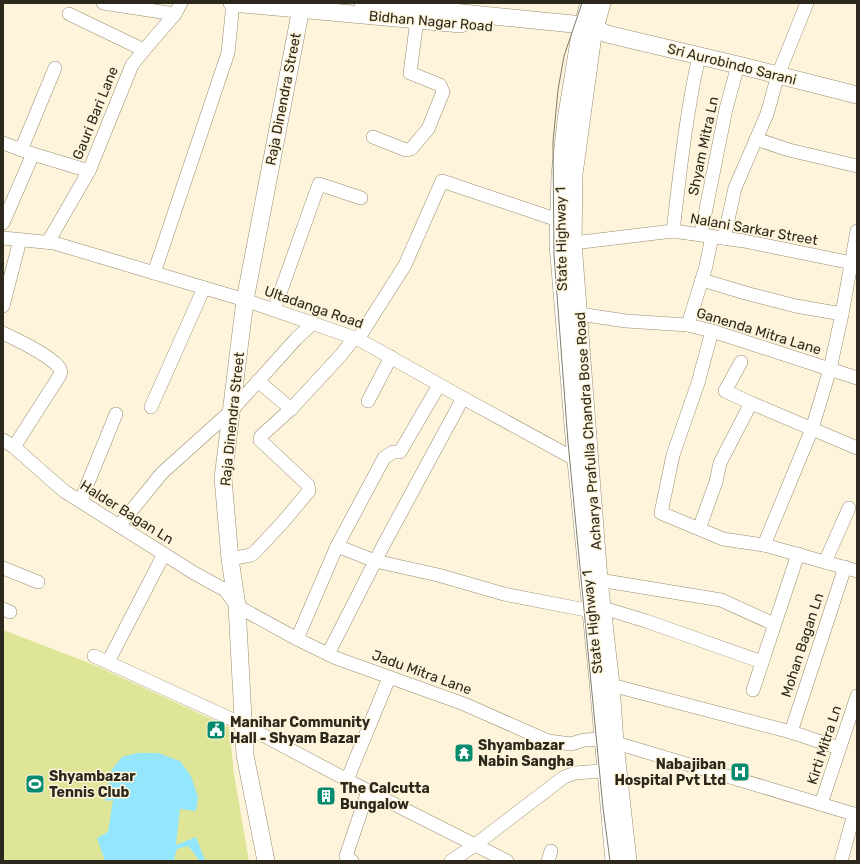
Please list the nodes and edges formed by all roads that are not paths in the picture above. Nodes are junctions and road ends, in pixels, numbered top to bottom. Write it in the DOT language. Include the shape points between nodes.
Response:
graph roads {
  1 [pos="103,3"];
  2 [pos="232,3"];
  3 [pos="363,3"];
  4 [pos="589,3"];
  5 [pos="602,3"];
  6 [pos="807,3"];
  7 [pos="301,6"];
  8 [pos="178,8"];
  9 [pos="69,14"];
  10 [pos="417,20"];
  11 [pos="592,31"];
  12 [pos="144,50"];
  13 [pos="699,56"];
  14 [pos="738,65"];
  15 [pos="55,68"];
  16 [pos="778,75"];
  17 [pos="857,95"];
  18 [pos="373,137"];
  19 [pos="756,139"];
  20 [pos="3,143"];
  21 [pos="27,152"];
  22 [pos="857,166"];
  23 [pos="89,171"];
  24 [pos="361,198"];
  25 [pos="558,220"];
  26 [pos="3,224"];
  27 [pos="673,231"];
  28 [pos="857,231"];
  29 [pos="713,236"];
  30 [pos="3,238"];
  31 [pos="20,240"];
  32 [pos="48,242"];
  33 [pos="566,244"];
  34 [pos="854,264"];
  35 [pos="154,273"];
  36 [pos="702,280"];
  37 [pos="204,288"];
  38 [pos="245,300"];
  39 [pos="3,306"];
  40 [pos="274,310"];
  41 [pos="579,314"];
  42 [pos="842,314"];
  43 [pos="313,323"];
  44 [pos="688,325"];
  45 [pos="712,331"];
  46 [pos="3,333"];
  47 [pos="356,338"];
  48 [pos="391,357"];
  49 [pos="741,362"];
  50 [pos="830,369"];
  51 [pos="857,378"];
  52 [pos="258,382"];
  53 [pos="439,385"];
  54 [pos="462,398"];
  55 [pos="368,401"];
  56 [pos="750,403"];
  57 [pos="151,407"];
  58 [pos="291,409"];
  59 [pos="232,410"];
  60 [pos="116,414"];
  61 [pos="812,429"];
  62 [pos="8,443"];
  63 [pos="857,448"];
  64 [pos="584,464"];
  65 [pos="80,500"];
  66 [pos="849,508"];
  67 [pos="120,526"];
  68 [pos="699,530"];
  69 [pos="764,545"];
  70 [pos="337,546"];
  71 [pos="164,554"];
  72 [pos="798,554"];
  73 [pos="230,559"];
  74 [pos="375,561"];
  75 [pos="825,562"];
  76 [pos="3,568"];
  77 [pos="851,569"];
  78 [pos="599,580"];
  79 [pos="38,582"];
  80 [pos="237,606"];
  81 [pos="597,609"];
  82 [pos="774,624"];
  83 [pos="297,639"];
  84 [pos="328,654"];
  85 [pos="94,656"];
  86 [pos="108,662"];
  87 [pos="762,662"];
  88 [pos="389,678"];
  89 [pos="611,685"];
  90 [pos="753,690"];
  91 [pos="857,696"];
  92 [pos="242,724"];
  93 [pos="791,732"];
  94 [pos="609,741"];
  95 [pos="839,748"];
  96 [pos="612,770"];
  97 [pos="347,780"];
  98 [pos="368,791"];
  99 [pos="821,804"];
  100 [pos="855,815"];
  101 [pos="475,845"];
  102 [pos="266,861"];
  103 [pos="352,861"];
  104 [pos="451,861"];
  105 [pos="507,861"];
  106 [pos="614,861"];
  107 [pos="628,861"];
  108 [pos="841,861"];
  1 -- 8 [label="street"];
  2 -- 7 [label="main road, Bidhan Nagar Road"];
  2 -- 35 [label="street" via="228,53"];
  3 -- 11 [label="main road"];
  4 -- 11 [label="main road, Acharya Prafulla Chandra Bose Road"];
  5 -- 11 [label="main road, Acharya Prafulla Chandra Bose Road"];
  6 -- 16 [label="street"];
  7 -- 10 [label="main road, Bidhan Nagar Road"];
  7 -- 38 [label="main road, Raja Dinendra Street"];
  8 -- 12 [label="street, Gauri Bari Lane"];
  9 -- 12 [label="street"];
  10 -- 11 [label="main road, Bidhan Nagar Road"];
  10 -- 18 [label="street" via="410,73 440,85 443,92 428,129 411,150"];
  11 -- 13 [label="main road, Sri Aurobindo Sarani"];
  11 -- 25 [label="main road, State Highway 1" via="566,120"];
  11 -- 33 [label="main road, Acharya Prafulla Chandra Bose Road"];
  12 -- 23 [label="street, Gauri Bari Lane" via="132,66"];
  13 -- 14 [label="main road, Sri Aurobindo Sarani"];
  13 -- 27 [label="street" via="683,142"];
  14 -- 16 [label="main road, Sri Aurobindo Sarani"];
  14 -- 29 [label="street, Shyam Mitra Ln" via="726,109"];
  15 -- 21 [label="street"];
  16 -- 17 [label="main road, Sri Aurobindo Sarani"];
  16 -- 19 [label="street" via="767,114"];
  19 -- 22 [label="street" via="789,150"];
  19 -- 29 [label="street"];
  20 -- 21 [label="street"];
  21 -- 23 [label="street"];
  21 -- 26 [label="street"];
  23 -- 32 [label="street, Gauri Bari Lane"];
  24 -- 40 [label="street" via="319,184"];
  25 -- 33 [label="main road, State Highway 1"];
  25 -- 47 [label="street" via="442,181 405,265"];
  27 -- 29 [label="street, Nalani Sarkar Street"];
  27 -- 33 [label="street, Nalani Sarkar Street"];
  28 -- 34 [label="street"];
  29 -- 34 [label="street, Nalani Sarkar Street" via="744,240"];
  29 -- 36 [label="street"];
  30 -- 31 [label="street, Ultadanga Road"];
  31 -- 32 [label="street, Ultadanga Road"];
  31 -- 39 [label="street"];
  32 -- 35 [label="street, Ultadanga Road"];
  33 -- 41 [label="main road, Acharya Prafulla Chandra Bose Road"];
  33 -- 64 [label="main road, State Highway 1"];
  34 -- 42 [label="street"];
  35 -- 37 [label="street, Ultadanga Road"];
  36 -- 42 [label="street" via="796,306"];
  36 -- 44 [label="street"];
  37 -- 38 [label="street, Ultadanga Road"];
  37 -- 57 [label="street"];
  38 -- 40 [label="street, Ultadanga Road"];
  38 -- 59 [label="main road, Raja Dinendra Street"];
  40 -- 43 [label="street, Ultadanga Road"];
  41 -- 44 [label="street, Ganenda Mitra Lane"];
  41 -- 64 [label="main road, Acharya Prafulla Chandra Bose Road"];
  42 -- 50 [label="street"];
  43 -- 47 [label="street, Ultadanga Road"];
  43 -- 52 [label="street"];
  44 -- 45 [label="street, Ganenda Mitra Lane"];
  45 -- 50 [label="street, Ganenda Mitra Lane"];
  45 -- 68 [label="street, Mohan Bagan Ln" via="698,383 673,455 661,513"];
  46 -- 62 [label="street" via="38,351 61,371"];
  47 -- 48 [label="street, Ultadanga Road"];
  47 -- 58 [label="street"];
  48 -- 53 [label="street, Ultadanga Road"];
  48 -- 55 [label="street"];
  49 -- 56 [label="street" via="725,391"];
  50 -- 51 [label="street, Ganenda Mitra Lane"];
  50 -- 61 [label="street"];
  52 -- 58 [label="street"];
  52 -- 59 [label="street"];
  53 -- 54 [label="street, Ultadanga Road"];
  53 -- 70 [label="street" via="400,452 393,452 384,458"];
  54 -- 64 [label="street, Ultadanga Road"];
  54 -- 74 [label="street"];
  56 -- 61 [label="street"];
  56 -- 68 [label="street" via="720,463"];
  58 -- 73 [label="street" via="261,436 260,440 308,485 309,491 255,552"];
  59 -- 67 [label="street" via="162,473"];
  59 -- 73 [label="main road, Raja Dinendra Street" via="223,478"];
  60 -- 65 [label="street"];
  61 -- 63 [label="street"];
  61 -- 69 [label="street"];
  62 -- 65 [label="street, Halder Bagan Ln" via="64,491"];
  64 -- 78 [label="main road, Acharya Prafulla Chandra Bose Road"];
  64 -- 81 [label="main road, State Highway 1"];
  65 -- 67 [label="street, Halder Bagan Ln"];
  66 -- 75 [label="street"];
  67 -- 71 [label="street, Halder Bagan Ln"];
  68 -- 69 [label="street, Mohan Bagan Ln" via="723,539"];
  69 -- 72 [label="street, Mohan Bagan Ln"];
  70 -- 74 [label="street"];
  70 -- 83 [label="street"];
  71 -- 80 [label="street, Halder Bagan Ln" via="225,590"];
  71 -- 86 [label="street"];
  72 -- 75 [label="street, Mohan Bagan Ln"];
  72 -- 82 [label="street"];
  73 -- 80 [label="main road, Raja Dinendra Street"];
  74 -- 81 [label="street" via="438,575 504,594"];
  74 -- 84 [label="street"];
  75 -- 77 [label="street, Mohan Bagan Ln"];
  76 -- 79 [label="street"];
  77 -- 93 [label="street, Mohan Bagan Ln"];
  78 -- 81 [label="main road, Acharya Prafulla Chandra Bose Road"];
  78 -- 82 [label="street" via="721,600"];
  80 -- 83 [label="street, Jadu Mitra Lane"];
  80 -- 92 [label="main road, Raja Dinendra Street"];
  81 -- 87 [label="street" via="646,621"];
  81 -- 89 [label="main road, Acharya Prafulla Chandra Bose Road"];
  81 -- 94 [label="main road, State Highway 1"];
  82 -- 87 [label="street"];
  83 -- 84 [label="street, Jadu Mitra Lane"];
  84 -- 88 [label="street, Jadu Mitra Lane"];
  85 -- 86 [label="street"];
  86 -- 92 [label="street"];
  87 -- 90 [label="street"];
  88 -- 94 [label="street, Jadu Mitra Lane" via="464,704 548,741 571,744 584,740"];
  88 -- 97 [label="street"];
  89 -- 93 [label="street"];
  89 -- 94 [label="main road, Acharya Prafulla Chandra Bose Road"];
  91 -- 95 [label="street, Kirti Mitra Ln"];
  92 -- 97 [label="street"];
  92 -- 102 [label="main road, Raja Dinendra Street" via="244,755"];
  93 -- 95 [label="street"];
  94 -- 96 [label="main road, State Highway 1"];
  94 -- 99 [label="street, Jadu Mitra Lane"];
  95 -- 99 [label="street, Kirti Mitra Ln"];
  96 -- 101 [label="street" via="575,773 564,777"];
  96 -- 106 [label="main road, State Highway 1"];
  96 -- 107 [label="main road"];
  97 -- 98 [label="street"];
  98 -- 101 [label="street"];
  98 -- 103 [label="street" via="346,856"];
  99 -- 100 [label="street, Jadu Mitra Lane"];
  100 -- 108 [label="street"];
  101 -- 104 [label="street"];
  101 -- 105 [label="street"];
}
